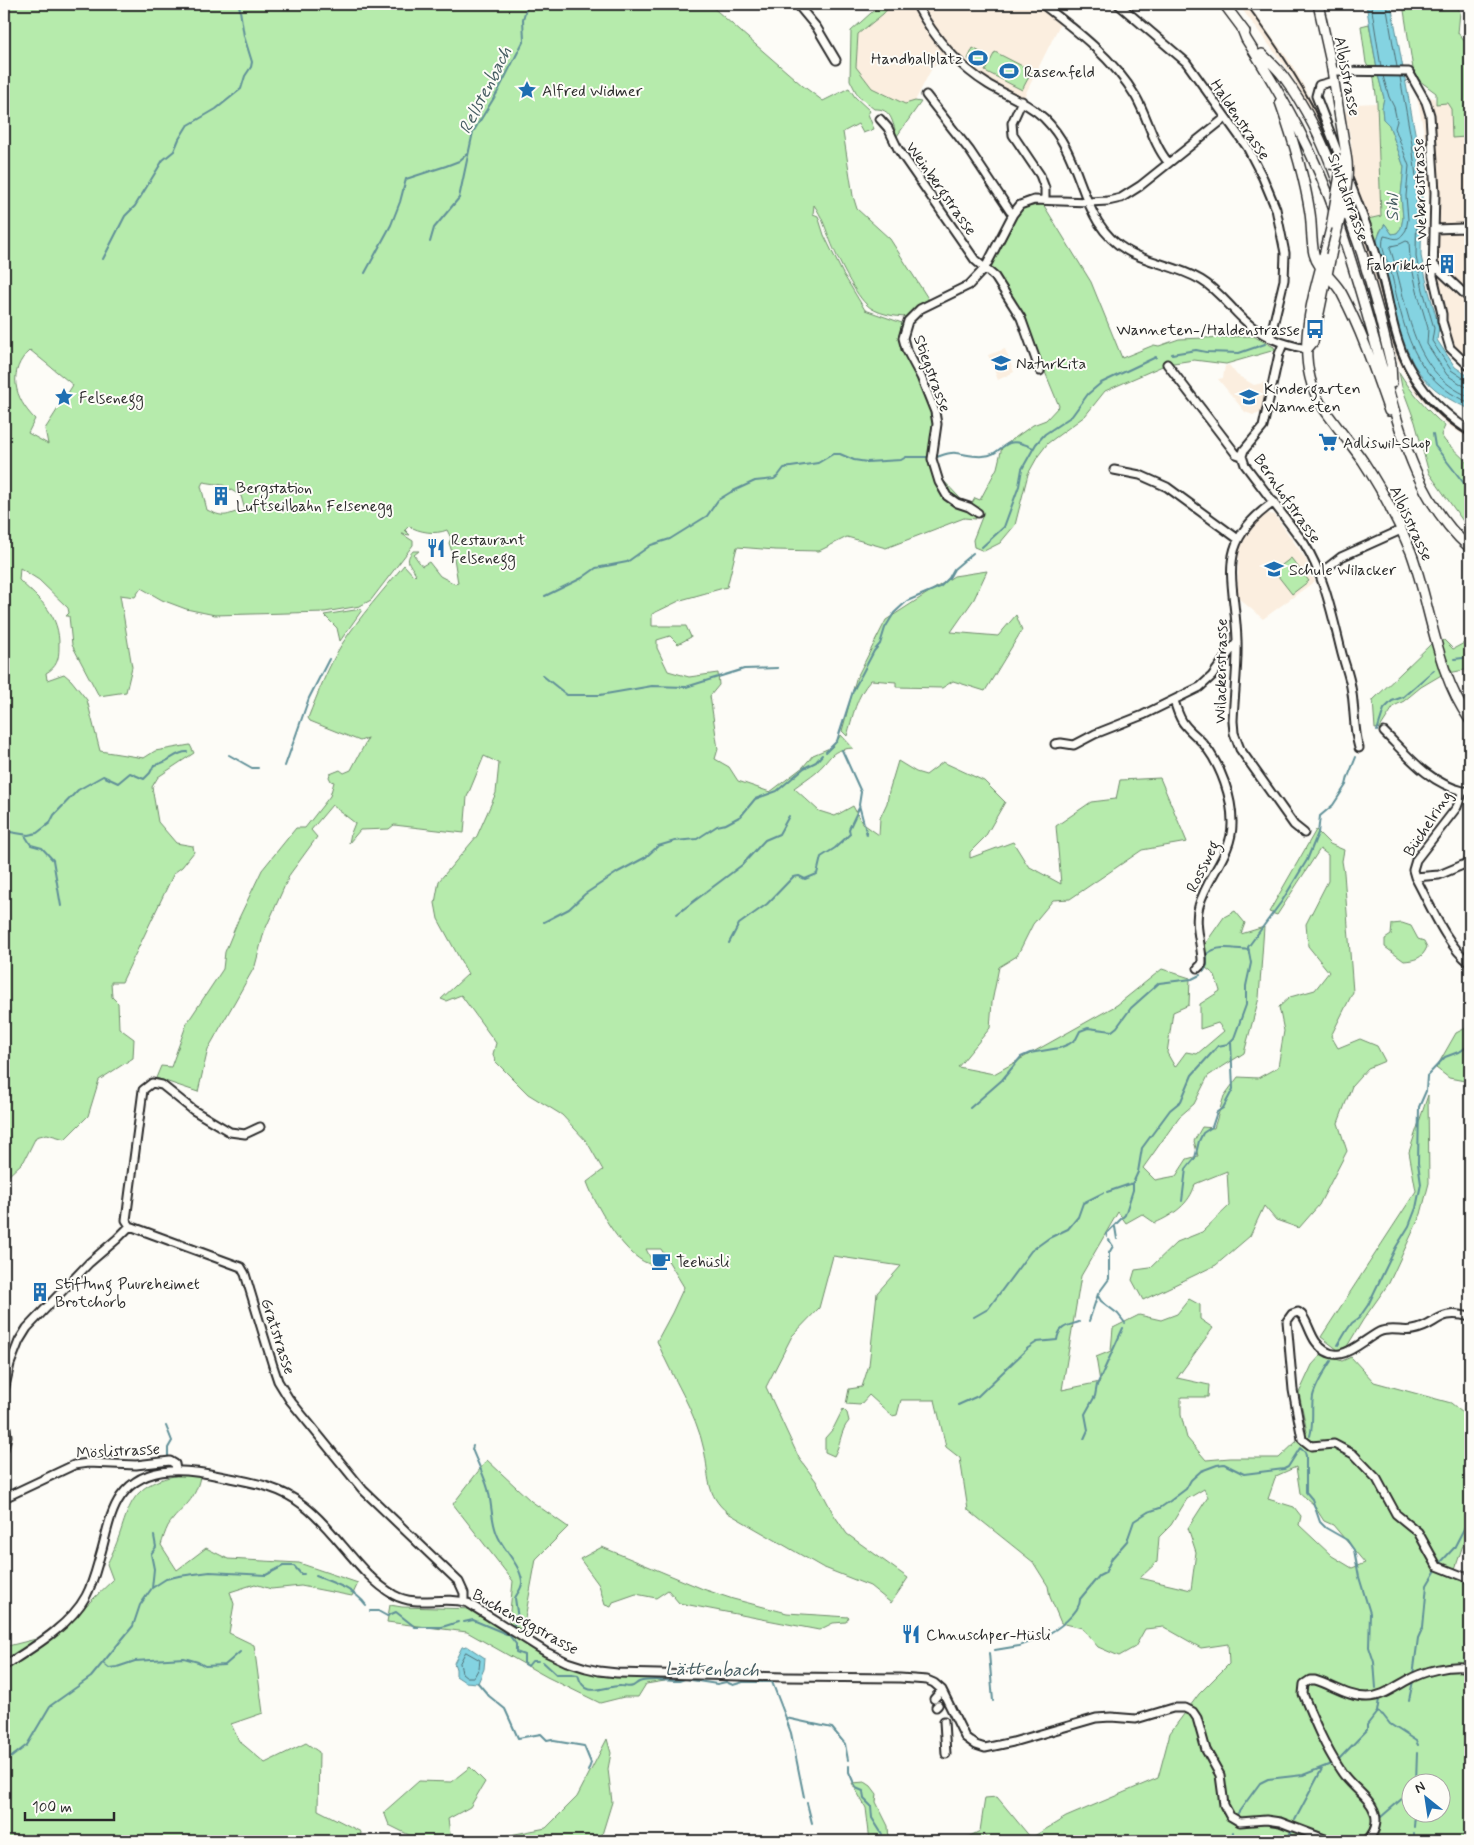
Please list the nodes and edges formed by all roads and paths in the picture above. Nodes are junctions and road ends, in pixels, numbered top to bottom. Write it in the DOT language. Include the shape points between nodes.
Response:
graph roads {
  1 [pos="797,4"];
  2 [pos="916,4"];
  3 [pos="1042,4"];
  4 [pos="1118,4"];
  5 [pos="1224,4"];
  6 [pos="1318,4"];
  7 [pos="1242,29"];
  8 [pos="1262,54"];
  9 [pos="836,60"];
  10 [pos="1332,70"];
  11 [pos="1334,81"];
  12 [pos="1274,83"];
  13 [pos="926,95"];
  14 [pos="1022,102"];
  15 [pos="1225,118"];
  16 [pos="880,119"];
  17 [pos="1346,154"];
  18 [pos="1168,162"];
  19 [pos="1342,163"];
  20 [pos="1330,164"];
  21 [pos="1339,184"];
  22 [pos="1045,200"];
  23 [pos="1343,201"];
  24 [pos="1089,202"];
  25 [pos="1340,212"];
  26 [pos="1013,214"];
  27 [pos="1332,224"];
  28 [pos="1435,228"];
  29 [pos="1470,234"];
  30 [pos="1434,265"];
  31 [pos="985,268"];
  32 [pos="1324,272"];
  33 [pos="1470,299"];
  34 [pos="1270,338"];
  35 [pos="1283,344"];
  36 [pos="1307,349"];
  37 [pos="1166,364"];
  38 [pos="1470,367"];
  39 [pos="1040,371"];
  40 [pos="1392,383"];
  41 [pos="1470,431"];
  42 [pos="1402,438"];
  43 [pos="1408,450"];
  44 [pos="1242,456"];
  45 [pos="1114,470"];
  46 [pos="1274,502"];
  47 [pos="978,514"];
  48 [pos="1401,530"];
  49 [pos="1238,538"];
  50 [pos="1470,548"];
  51 [pos="1319,574"];
  52 [pos="1237,641"];
  53 [pos="1174,701"];
  54 [pos="1470,720"];
  55 [pos="1384,732"];
  56 [pos="1055,744"];
  57 [pos="1359,748"];
  58 [pos="1467,791"];
  59 [pos="1304,833"];
  60 [pos="1470,862"];
  61 [pos="1415,877"];
  62 [pos="1470,963"];
  63 [pos="1198,968"];
  64 [pos="260,1127"];
  65 [pos="130,1226"];
  66 [pos="1470,1317"];
  67 [pos="4,1392"];
  68 [pos="4,1413"];
  69 [pos="4,1449"];
  70 [pos="176,1470"];
  71 [pos="4,1498"];
  72 [pos="1470,1579"];
  73 [pos="464,1602"];
  74 [pos="4,1666"];
  75 [pos="1468,1667"];
  76 [pos="942,1690"];
  77 [pos="936,1704"];
  78 [pos="944,1721"];
  79 [pos="946,1754"];
  80 [pos="1330,1841"];
  81 [pos="1366,1841"];
  1 -- 9 [label="street"];
  2 -- 14 [label="street" via="951,54 988,84"];
  3 -- 18 [label="street" via="1119,73 1136,98"];
  4 -- 15 [label="street, Haldenstrasse" via="1180,56"];
  5 -- 7 [label="main road, Sihltalstrasse"];
  6 -- 10 [label="main road, Albisstrasse"];
  7 -- 8 [label="main road, Sihltalstrasse"];
  7 -- 12 [label="main road, Sihltalstrasse"];
  8 -- 20 [label="main road" via="1282,75"];
  8 -- 40 [label="main road, Sihltalstrasse" via="1296,111 1330,184"];
  10 -- 11 [label="main road, Albisstrasse"];
  10 -- 28 [label="street, Webereistrasse" via="1409,72 1412,75 1430,115"];
  11 -- 17 [label="main road, Albisstrasse"];
  11 -- 41 [label="street" via="1319,85 1317,100 1374,247 1400,349 1414,376 1431,398"];
  12 -- 32 [label="main road" via="1296,148 1310,213 1314,254"];
  12 -- 42 [label="main road, Sihltalstrasse" via="1310,150 1338,221"];
  13 -- 26 [label="street"];
  14 -- 22 [label="street" via="1012,123 1013,135 1040,175"];
  14 -- 24 [label="street" via="1042,116 1060,137"];
  15 -- 18 [label="street, Stiegstrasse"];
  15 -- 34 [label="street, Haldenstrasse" via="1247,147 1263,178 1276,209 1286,253 1284,280"];
  16 -- 31 [label="street, Weinbergstrasse" via="975,260"];
  17 -- 19 [label="main road, Albisstrasse, bridge"];
  17 -- 23 [label="main road, Albisstrasse, bridge" via="1348,168"];
  18 -- 24 [label="street, Stiegstrasse" via="1121,198"];
  19 -- 20 [label="main road, bridge"];
  19 -- 21 [label="main road, Albisstrasse, bridge"];
  20 -- 21 [label="main road, bridge"];
  21 -- 23 [label="main road, bridge"];
  21 -- 27 [label="main road, Albisstrasse, bridge"];
  22 -- 24 [label="street, Stiegstrasse"];
  22 -- 26 [label="street, Stiegstrasse" via="1026,202"];
  23 -- 25 [label="main road, Albisstrasse, bridge"];
  24 -- 34 [label="street" via="1098,221 1118,245 1140,258 1202,281 1255,329"];
  25 -- 27 [label="main road, bridge"];
  25 -- 32 [label="main road, Albisstrasse, bridge" via="1332,255"];
  25 -- 40 [label="main road, bridge" via="1350,217 1353,224 1379,314 1391,364"];
  26 -- 31 [label="street, Stiegstrasse"];
  27 -- 32 [label="main road, Albisstrasse"];
  28 -- 29 [label="street" via="1464,228"];
  28 -- 30 [label="street, Webereistrasse"];
  30 -- 33 [label="street"];
  30 -- 38 [label="street, Webereistrasse" via="1435,289 1450,348"];
  31 -- 39 [label="street, Weinbergstrasse" via="995,277 1020,318"];
  31 -- 47 [label="street, Stiegstrasse" via="961,290 920,308 908,321 903,338 935,412 937,424 932,459 939,482 947,496"];
  32 -- 36 [label="main road, Albisstrasse" via="1307,330"];
  32 -- 42 [label="main road" via="1339,289 1359,329 1393,424"];
  34 -- 35 [label="street"];
  35 -- 36 [label="street"];
  35 -- 44 [label="street" via="1263,427"];
  36 -- 48 [label="main road, Albisstrasse" via="1316,397 1378,485"];
  37 -- 44 [label="street, Bernhofstrasse" via="1236,454"];
  40 -- 43 [label="main road, Sihltalstrasse"];
  42 -- 43 [label="main road, Sihltalstrasse"];
  43 -- 50 [label="main road, Sihltalstrasse" via="1437,512"];
  44 -- 46 [label="street, Bernhofstrasse" via="1245,465"];
  45 -- 49 [label="street" via="1140,474 1167,486"];
  46 -- 49 [label="street, Wilackerstrasse" via="1254,517"];
  46 -- 51 [label="street, Bernhofstrasse" via="1304,542"];
  48 -- 51 [label="street" via="1340,557"];
  48 -- 54 [label="main road, Albisstrasse" via="1420,580 1449,679"];
  49 -- 52 [label="street, Wilackerstrasse" via="1231,564"];
  51 -- 57 [label="street, Bernhofstrasse" via="1347,667"];
  52 -- 53 [label="street" via="1206,682"];
  52 -- 59 [label="street, Wilackerstrasse" via="1233,720 1236,741 1294,825"];
  53 -- 56 [label="street" via="1074,745"];
  53 -- 63 [label="street, Rossweg" via="1182,722 1208,748 1221,774 1232,821 1226,852 1198,907 1202,959"];
  55 -- 58 [label="street" via="1435,780"];
  58 -- 61 [label="street, Büchelring" via="1416,860"];
  60 -- 61 [label="street, Büchelring" via="1439,875"];
  61 -- 62 [label="street, Büchelring" via="1448,938"];
  64 -- 65 [label="street" via="245,1134 230,1132 193,1110 162,1085 152,1083 142,1090 126,1216"];
  65 -- 67 [label="street" via="89,1262 27,1328 10,1364"];
  65 -- 73 [label="street, Gratstrasse" via="241,1267 283,1390 363,1490 459,1582"];
  66 -- 72 [label="street" via="1448,1314 1414,1330 1382,1331 1342,1355 1328,1352 1314,1340 1300,1313 1290,1315 1287,1325 1302,1440 1311,1446 1334,1444 1353,1454 1376,1479 1396,1514 1418,1532 1438,1566"];
  68 -- 69 [label="street" via="8,1436"];
  70 -- 71 [label="street, Möslistrasse" via="170,1461 136,1466 74,1465"];
  70 -- 73 [label="street, Bucheneggstrasse" via="198,1471 279,1490 315,1514 389,1592 414,1602"];
  70 -- 74 [label="street, Bucheneggstrasse" via="144,1479 125,1492 115,1508 92,1584 82,1603 70,1618"];
  73 -- 76 [label="street, Bucheneggstrasse" via="546,1652 586,1668 617,1673 916,1678 932,1682"];
  75 -- 81 [label="street" via="1446,1668 1408,1679 1373,1697 1357,1696 1315,1680 1303,1686 1303,1694 1329,1752 1344,1776 1375,1812 1375,1829"];
  76 -- 77 [label="street"];
  76 -- 80 [label="street" via="965,1737 984,1748 1096,1718 1136,1719 1173,1708 1187,1708 1197,1718 1206,1750 1220,1775 1226,1809 1233,1821 1273,1821"];
  78 -- 79 [label="street"];
}
